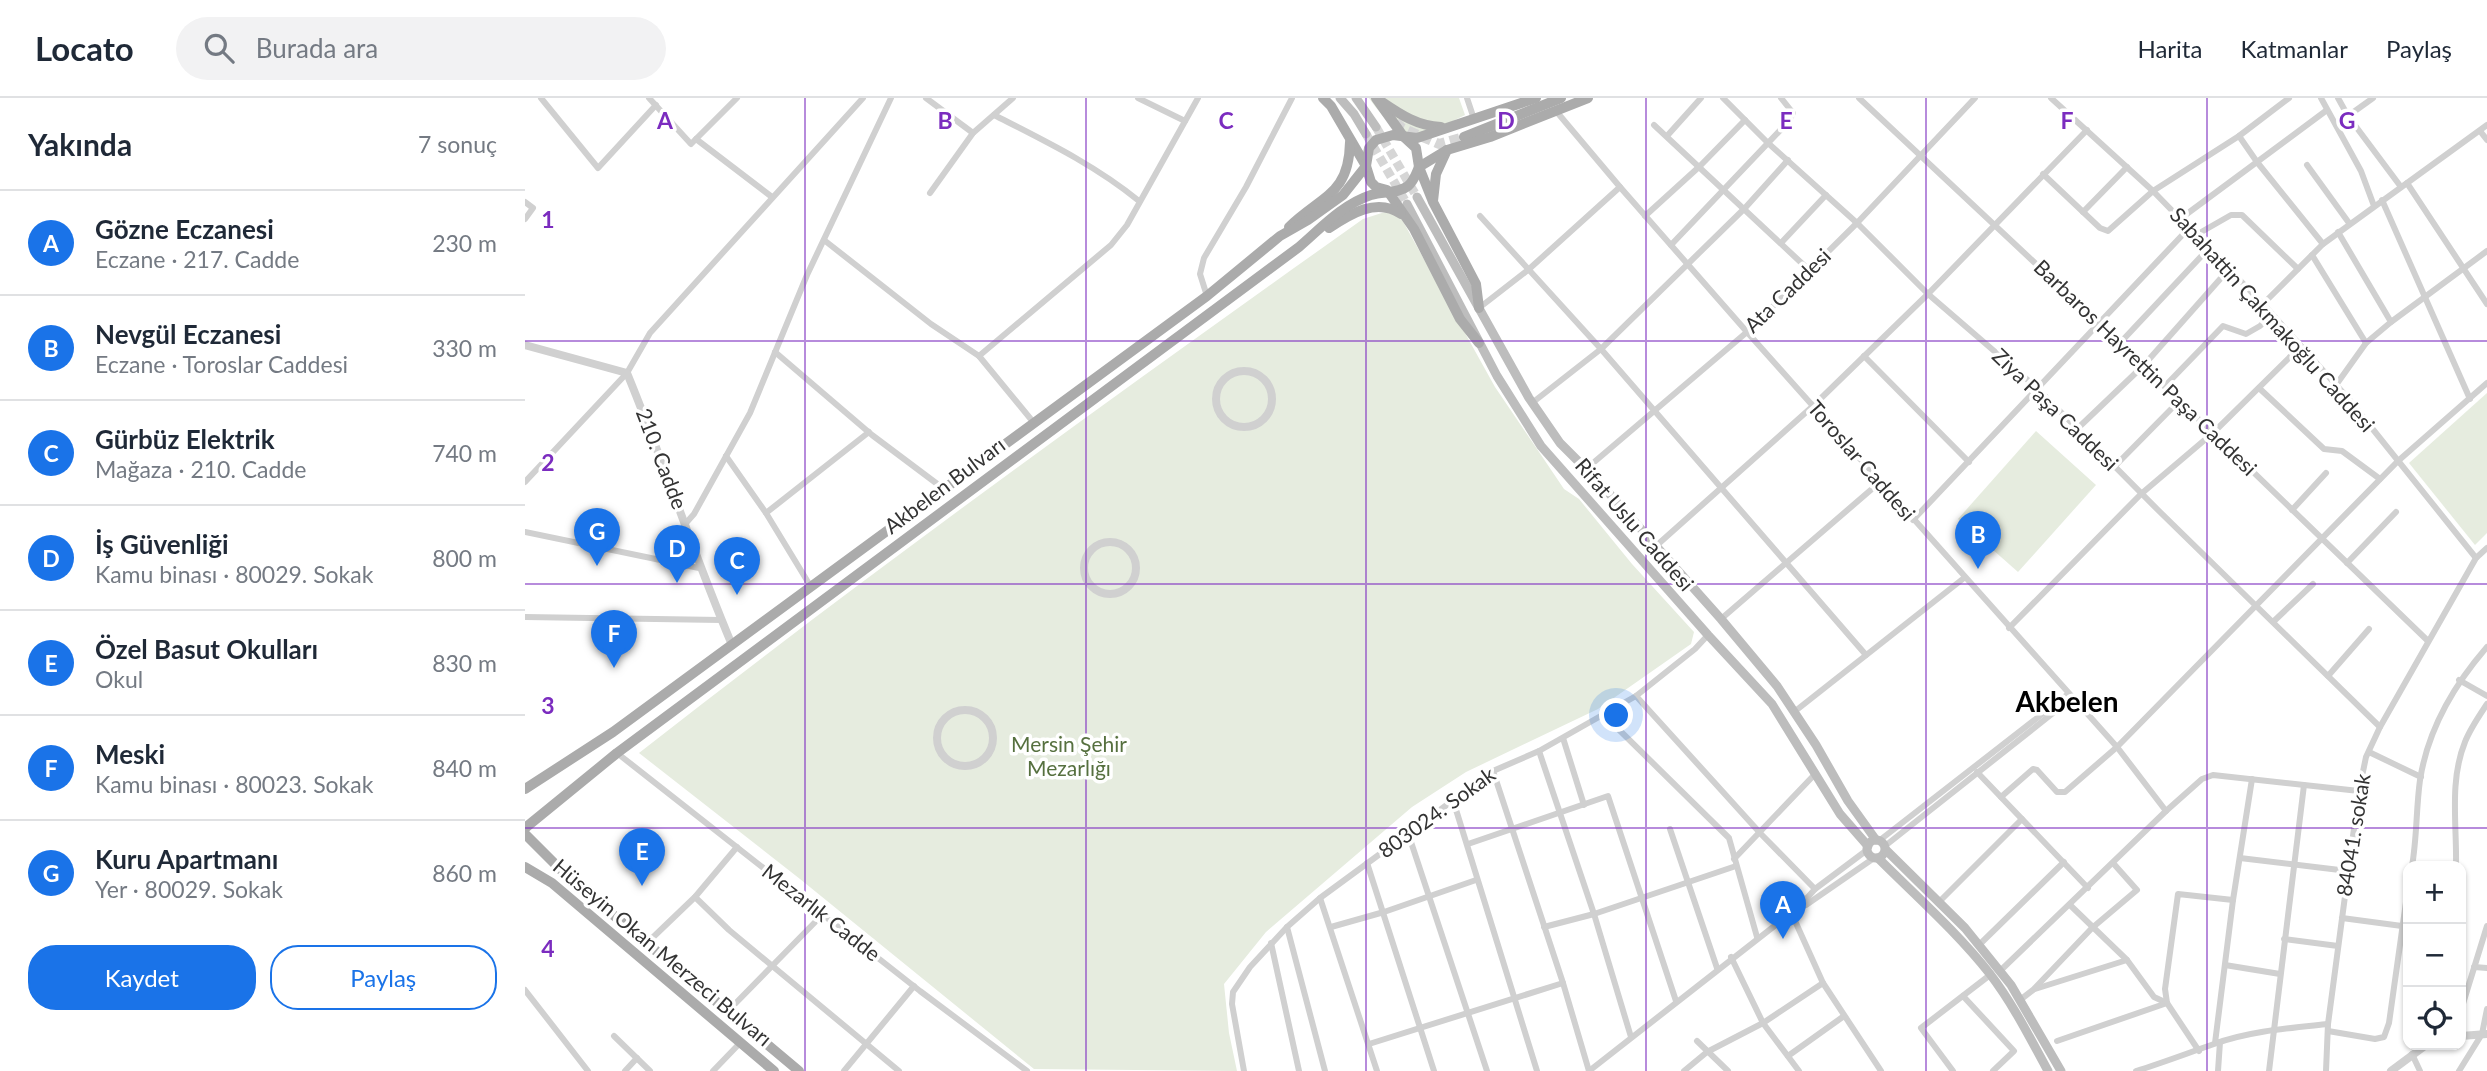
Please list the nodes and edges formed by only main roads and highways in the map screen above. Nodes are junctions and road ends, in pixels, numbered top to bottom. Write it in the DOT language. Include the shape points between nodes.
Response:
graph roads {
  1 [pos="1323,98"];
  2 [pos="1340,98"];
  3 [pos="1356,98"];
  4 [pos="1536,98"];
  5 [pos="1561,98"];
  6 [pos="1588,98"];
  7 [pos="1377,99"];
  8 [pos="1376,127"];
  9 [pos="1449,127"];
  10 [pos="1366,134"];
  11 [pos="1403,136"];
  12 [pos="1464,137"];
  13 [pos="1350,142"];
  14 [pos="1447,150"];
  15 [pos="1366,166"];
  16 [pos="1419,167"];
  17 [pos="1391,191"];
  18 [pos="1417,197"];
  19 [pos="1433,202"];
  20 [pos="1406,204"];
  21 [pos="1405,216"];
  22 [pos="1280,236"];
  23 [pos="1299,247"];
  24 [pos="1479,308"];
  25 [pos="1479,343"];
  26 [pos="525,789"];
  27 [pos="525,828"];
  28 [pos="525,834"];
  29 [pos="1882,844"];
  30 [pos="1867,848"];
  31 [pos="1876,858"];
  32 [pos="525,867"];
  33 [pos="773,1071"];
  34 [pos="799,1071"];
  35 [pos="2048,1071"];
  36 [pos="2061,1071"];
  1 -- 13 [label="main road"];
  2 -- 10 [label="main road"];
  3 -- 8 [label="main road"];
  4 -- 9 [label="main road"];
  5 -- 12 [label="main road"];
  6 -- 14 [label="main road"];
  7 -- 9 [label="main road" via="1427,126"];
  7 -- 11 [label="main road"];
  9 -- 11 [label="main road" via="1417,138"];
  11 -- 15 [label="main road, Akbelen Bulvarı" via="1385,136 1369,148"];
  11 -- 16 [label="main road" via="1416,148"];
  13 -- 15 [label="main road"];
  13 -- 22 [label="main road" via="1350,163 1341,184"];
  14 -- 16 [label="main road"];
  14 -- 19 [label="main road" via="1436,174"];
  15 -- 17 [label="main road" via="1371,182"];
  15 -- 22 [label="main road, Akbelen Bulvarı" via="1343,195"];
  16 -- 17 [label="main road" via="1409,186"];
  16 -- 19 [label="main road"];
  17 -- 21 [label="main road"];
  17 -- 23 [label="main road, Akbelen Bulvarı" via="1346,206"];
  18 -- 24 [label="main road, Rifat Uslu Caddesi"];
  19 -- 24 [label="main road" via="1476,284"];
  20 -- 25 [label="main road, Rifat Uslu Caddesi"];
  21 -- 23 [label="main road" via="1383,207 1357,210"];
  21 -- 25 [label="main road" via="1460,319"];
  22 -- 26 [label="main road, Akbelen Bulvarı" via="1207,296 732,645"];
  23 -- 27 [label="main road, Akbelen Bulvarı" via="617,753"];
  24 -- 29 [label="main road, Rifat Uslu Caddesi" via="1560,443 1656,545 1777,686 1847,801"];
  25 -- 30 [label="main road, Rifat Uslu Caddesi" via="1541,446 1772,704 1840,814"];
  28 -- 34 [label="main road, Hüseyin Okan Merzeci Bulvarı" via="568,877"];
  29 -- 30 [label="main road"];
  29 -- 31 [label="main road" via="1884,854"];
  29 -- 36 [label="main road, Rifat Uslu Caddesi" via="2000,971"];
  30 -- 31 [label="main road, Rifat Uslu Caddesi"];
  31 -- 35 [label="main road, Rifat Uslu Caddesi" via="1990,975 2021,1019"];
  32 -- 33 [label="main road, Hüseyin Okan Merzeci Bulvarı" via="552,883"];
}
